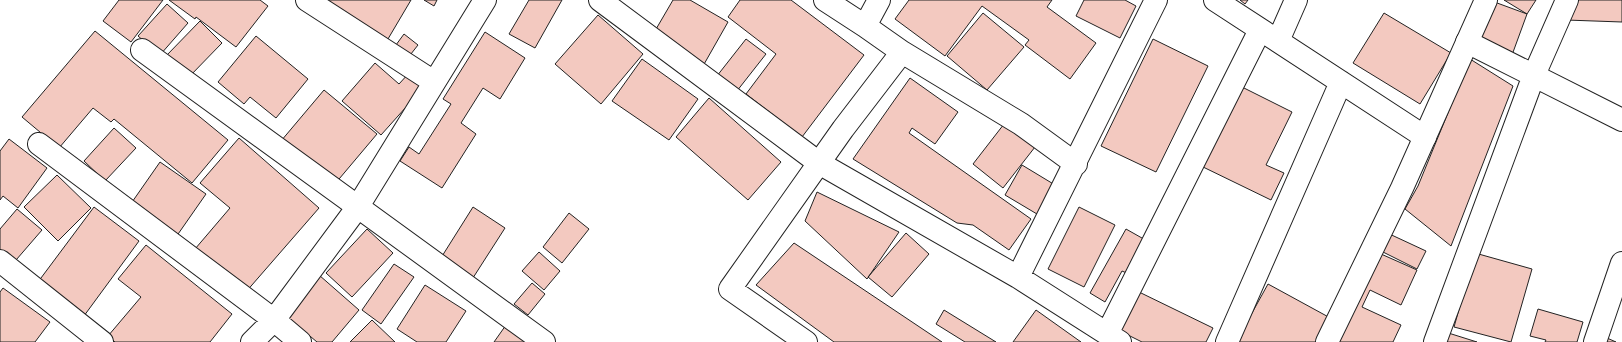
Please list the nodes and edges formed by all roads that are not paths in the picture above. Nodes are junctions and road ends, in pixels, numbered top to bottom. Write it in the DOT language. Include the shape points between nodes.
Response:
graph roads {
  1 [pos="307,0"];
  2 [pos="486,0"];
  3 [pos="600,0"];
  4 [pos="825,0"];
  5 [pos="878,0"];
  6 [pos="1156,0"];
  7 [pos="1215,0"];
  8 [pos="1296,0"];
  9 [pos="1486,0"];
  10 [pos="1567,0"];
  11 [pos="865,26"];
  12 [pos="1269,36"];
  13 [pos="1467,42"];
  14 [pos="142,50"];
  15 [pos="902,52"];
  16 [pos="1534,75"];
  17 [pos="434,82"];
  18 [pos="1341,82"];
  19 [pos="1622,120"];
  20 [pos="1425,137"];
  21 [pos="39,144"];
  22 [pos="819,163"];
  23 [pos="1076,164"];
  24 [pos="357,208"];
  25 [pos="0,261"];
  26 [pos="1622,263"];
  27 [pos="1018,277"];
  28 [pos="274,320"];
  29 [pos="1113,338"];
  30 [pos="795,339"];
  31 [pos="102,342"];
  32 [pos="252,342"];
  33 [pos="300,342"];
  34 [pos="544,342"];
  35 [pos="1227,342"];
  36 [pos="1327,342"];
  37 [pos="1435,342"];
  38 [pos="1595,342"];
  1 -- 17 [label="street"];
  2 -- 17 [label="street"];
  3 -- 22 [label="street"];
  4 -- 11 [label="street"];
  5 -- 11 [label="street"];
  6 -- 23 [label="street"];
  7 -- 12 [label="street"];
  8 -- 12 [label="street"];
  9 -- 13 [label="street"];
  10 -- 16 [label="street"];
  11 -- 15 [label="street"];
  12 -- 18 [label="street"];
  12 -- 29 [label="street"];
  13 -- 16 [label="street"];
  13 -- 20 [label="street"];
  14 -- 24 [label="street"];
  15 -- 22 [label="street"];
  15 -- 23 [label="street" via="1021,124"];
  16 -- 19 [label="street"];
  16 -- 37 [label="street"];
  17 -- 24 [label="street"];
  18 -- 20 [label="street"];
  18 -- 35 [label="street"];
  20 -- 36 [label="street"];
  21 -- 28 [label="street"];
  22 -- 27 [label="street"];
  22 -- 30 [label="street" via="730,289"];
  23 -- 27 [label="street"];
  24 -- 28 [label="street"];
  24 -- 34 [label="street"];
  25 -- 31 [label="street"];
  26 -- 38 [label="street"];
  27 -- 29 [label="street"];
  28 -- 32 [label="street"];
  28 -- 33 [label="street"];
}
